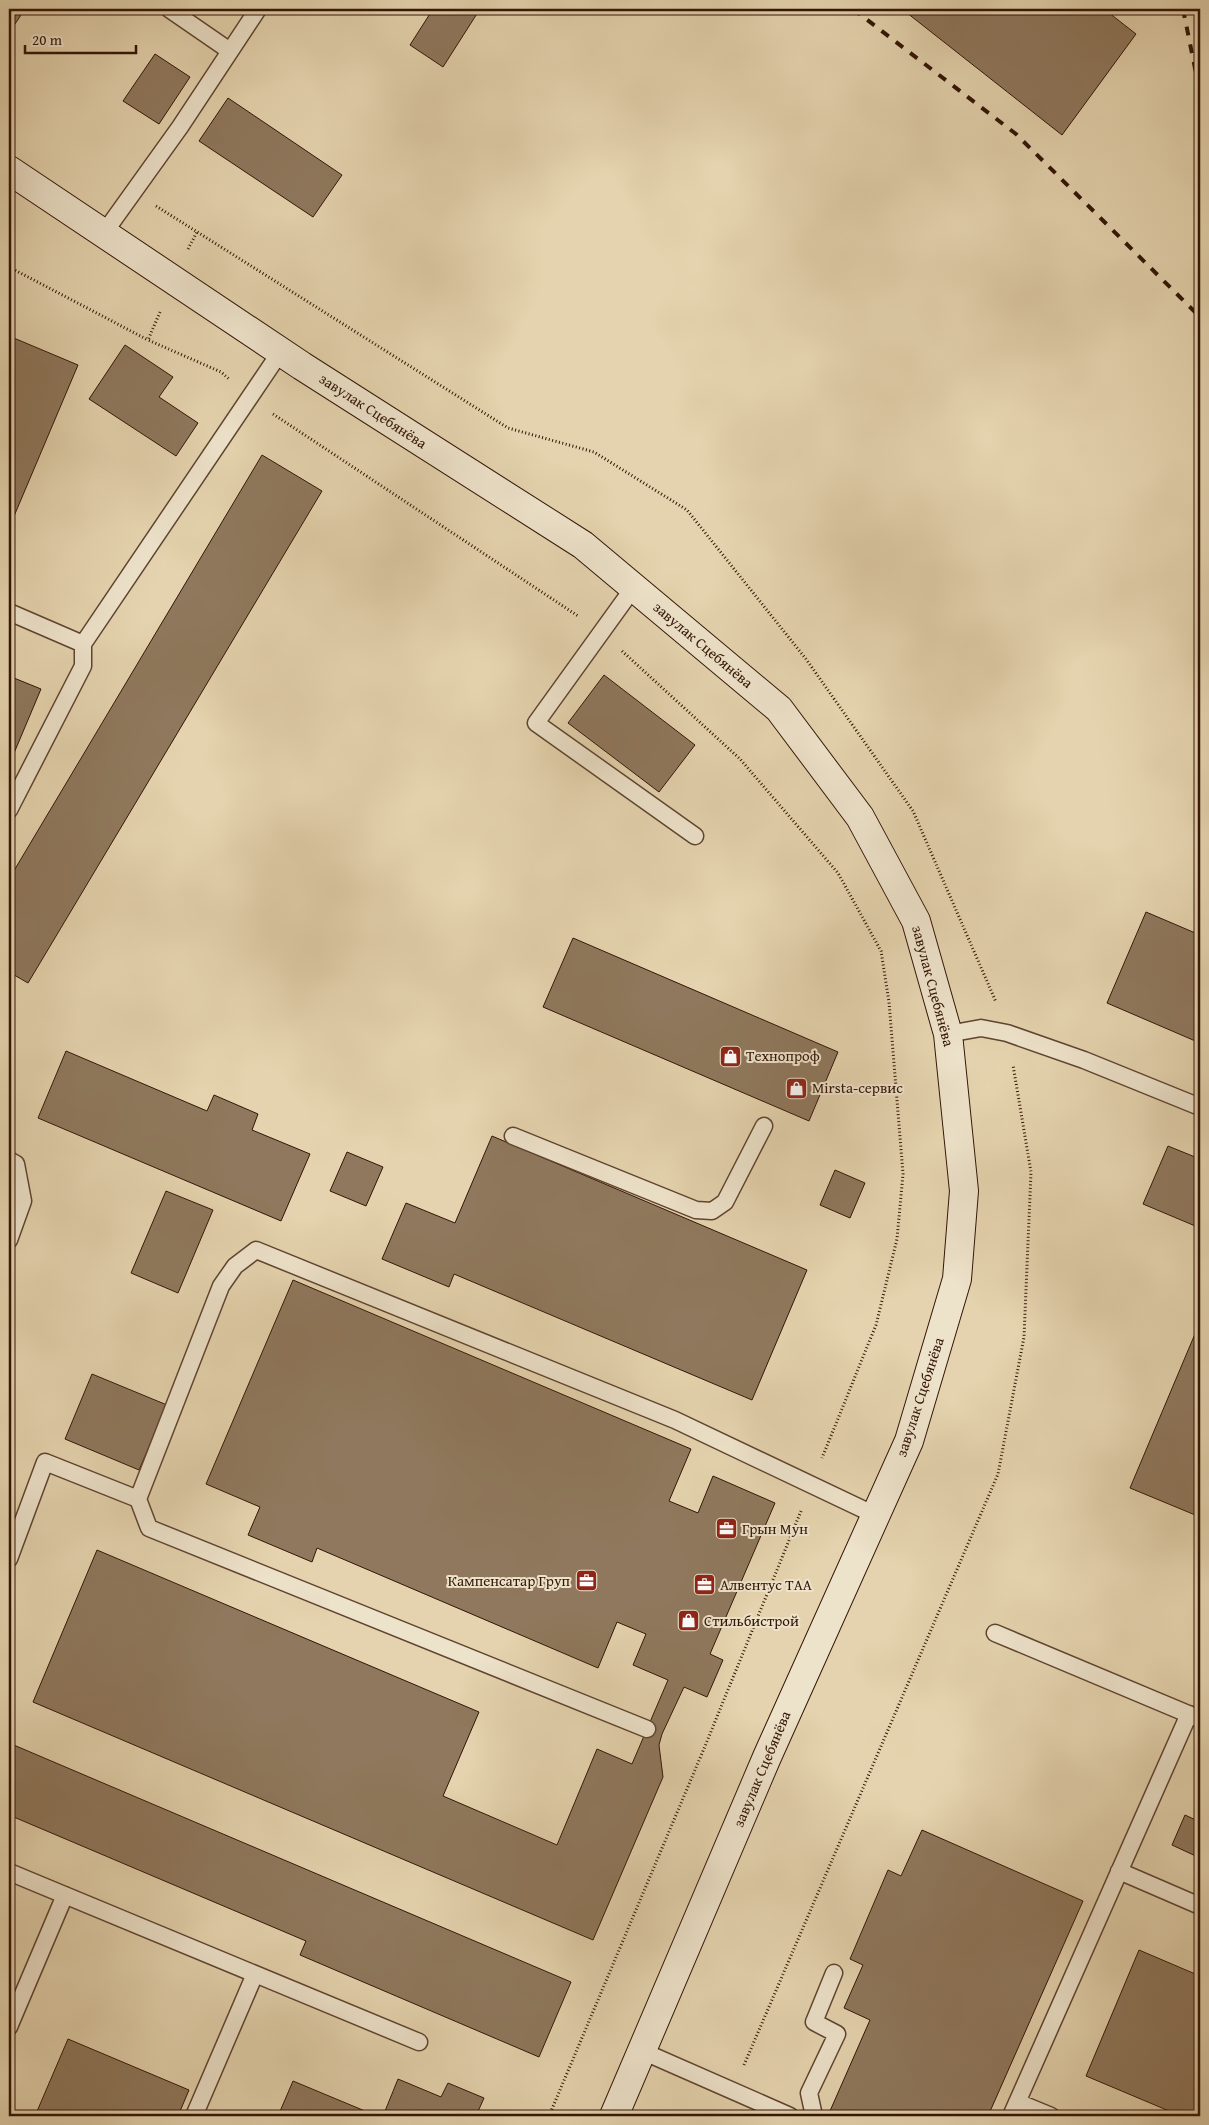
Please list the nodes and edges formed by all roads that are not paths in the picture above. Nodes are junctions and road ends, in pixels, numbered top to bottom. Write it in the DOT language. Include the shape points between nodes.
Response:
graph roads {
  1 [pos="168,9"];
  2 [pos="258,9"];
  3 [pos="230,51"];
  4 [pos="9,170"];
  5 [pos="104,233"];
  6 [pos="281,351"];
  7 [pos="634,587"];
  8 [pos="9,612"];
  9 [pos="83,644"];
  10 [pos="9,810"];
  11 [pos="695,836"];
  12 [pos="948,1034"];
  13 [pos="1200,1107"];
  14 [pos="764,1126"];
  15 [pos="513,1136"];
  16 [pos="9,1160"];
  17 [pos="9,1240"];
  18 [pos="138,1499"];
  19 [pos="875,1515"];
  20 [pos="9,1559"];
  21 [pos="995,1633"];
  22 [pos="1195,1716"];
  23 [pos="647,1729"];
  24 [pos="1120,1871"];
  25 [pos="9,1872"];
  26 [pos="64,1895"];
  27 [pos="1200,1906"];
  28 [pos="834,1973"];
  29 [pos="254,1974"];
  30 [pos="9,2027"];
  31 [pos="419,2042"];
  32 [pos="642,2050"];
  33 [pos="1014,2109"];
  34 [pos="194,2116"];
  35 [pos="614,2116"];
  36 [pos="790,2116"];
  37 [pos="814,2116"];
  38 [pos="1051,2116"];
  1 -- 3 [label="lane"];
  2 -- 3 [label="lane"];
  3 -- 5 [label="lane"];
  4 -- 5 [label="street, завулак Сцебянёва"];
  5 -- 6 [label="street, завулак Сцебянёва"];
  6 -- 7 [label="street, завулак Сцебянёва" via="583,545"];
  6 -- 9 [label="lane"];
  7 -- 11 [label="lane" via="536,723"];
  7 -- 12 [label="street, завулак Сцебянёва" via="779,709 860,817 916,921"];
  8 -- 9 [label="lane"];
  9 -- 10 [label="lane" via="83,666"];
  12 -- 13 [label="lane" via="981,1028 1007,1033"];
  12 -- 19 [label="street, завулак Сцебянёва" via="964,1191 957,1280 909,1441"];
  14 -- 15 [label="lane" via="725,1202 712,1211 696,1210"];
  16 -- 17 [label="lane" via="16,1164 23,1201"];
  18 -- 19 [label="lane" via="221,1286 235,1266 256,1250 675,1420"];
  18 -- 20 [label="lane" via="45,1462"];
  18 -- 23 [label="lane" via="149,1528"];
  19 -- 32 [label="street, завулак Сцебянёва"];
  21 -- 22 [label="lane"];
  22 -- 24 [label="lane"];
  24 -- 27 [label="lane"];
  24 -- 33 [label="lane"];
  25 -- 26 [label="lane"];
  26 -- 29 [label="lane"];
  26 -- 30 [label="lane"];
  28 -- 37 [label="lane" via="814,2022 838,2034 808,2093"];
  29 -- 31 [label="lane"];
  29 -- 34 [label="lane"];
  32 -- 35 [label="street, завулак Сцебянёва"];
  32 -- 36 [label="lane"];
  33 -- 38 [label="lane"];
}
